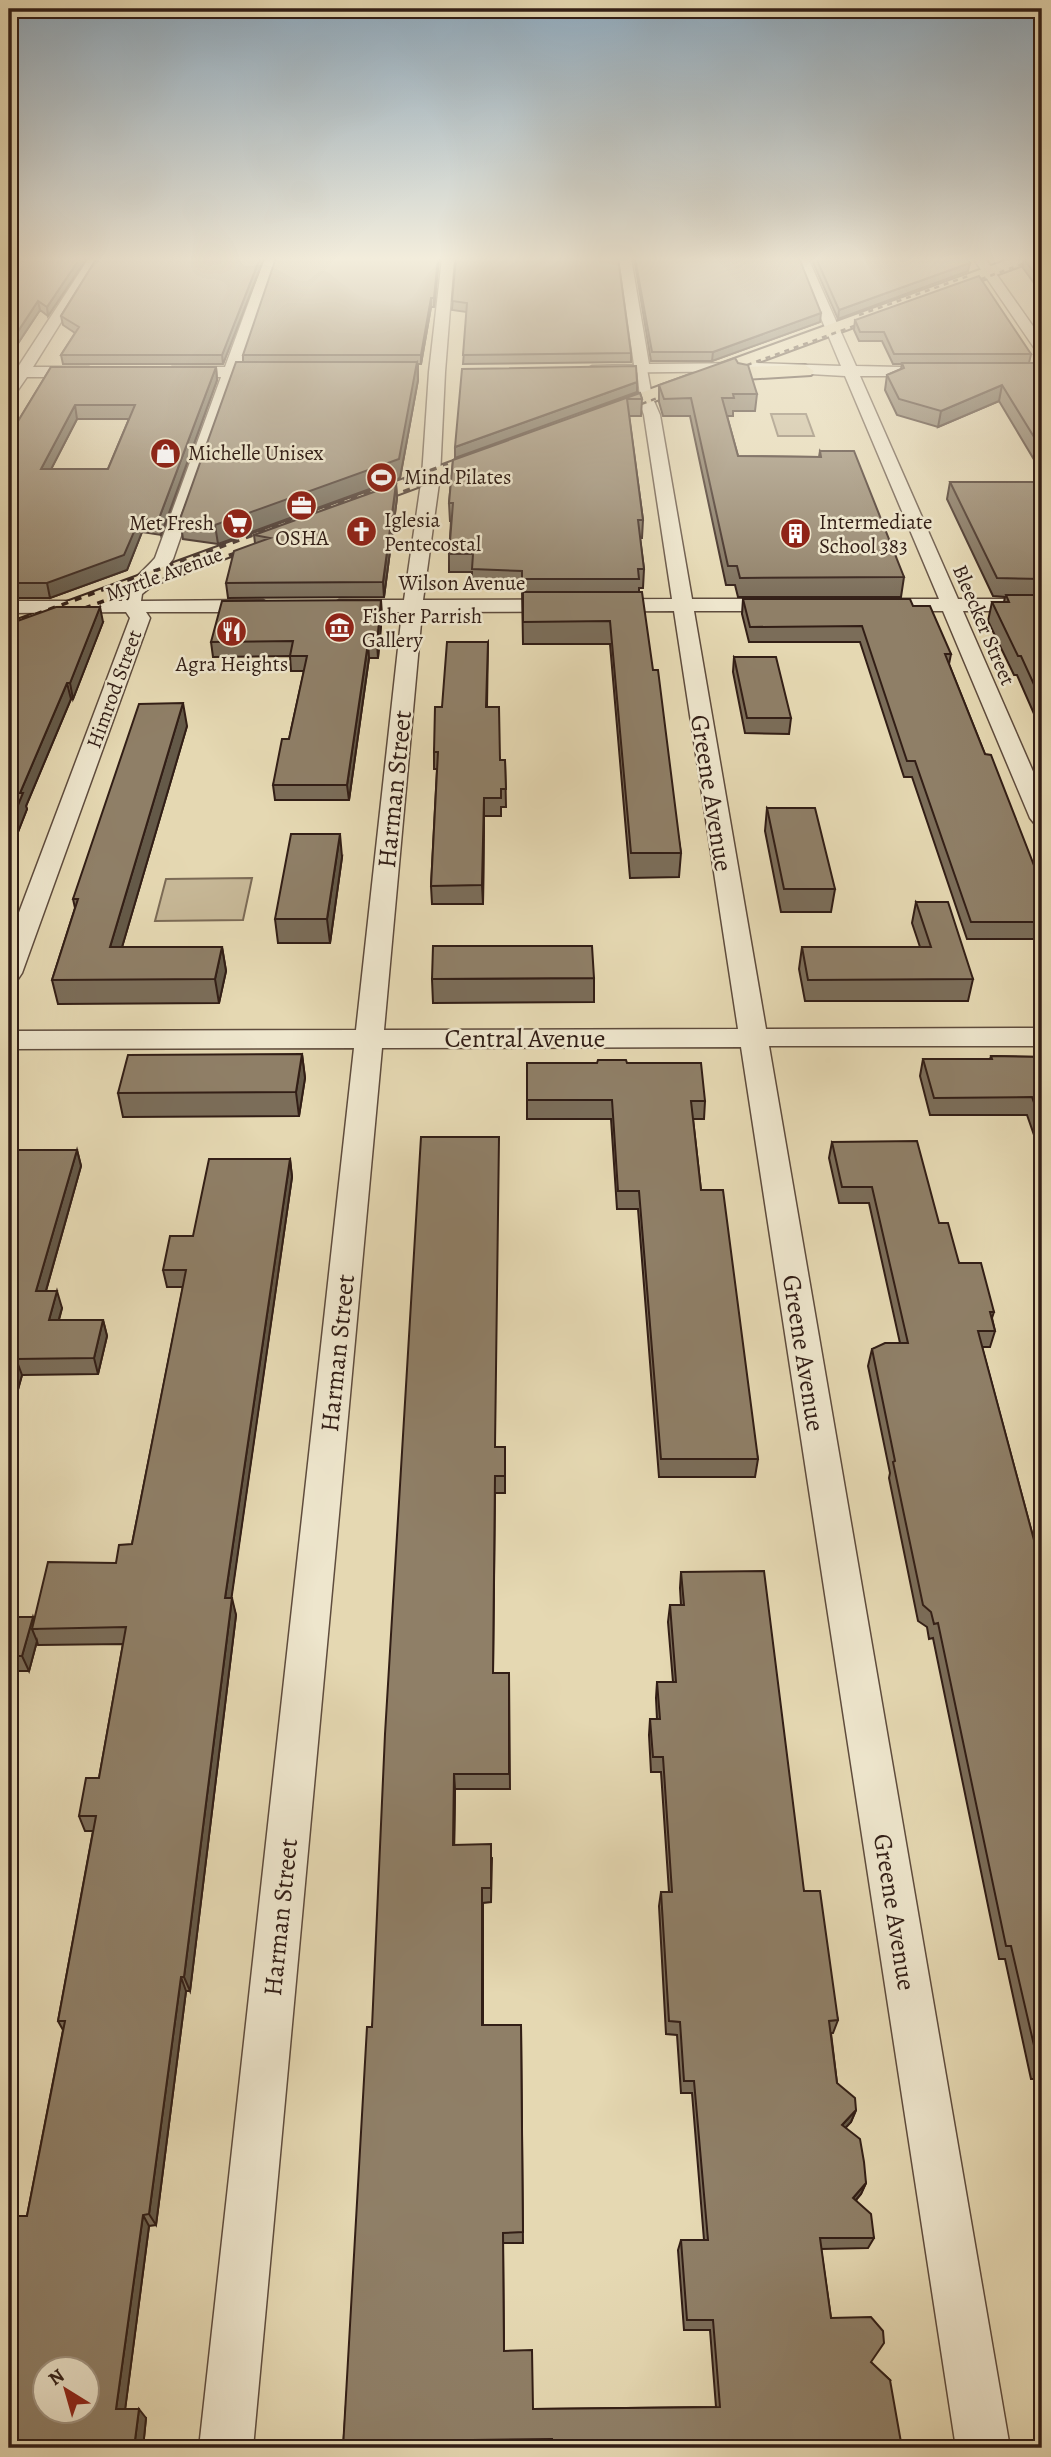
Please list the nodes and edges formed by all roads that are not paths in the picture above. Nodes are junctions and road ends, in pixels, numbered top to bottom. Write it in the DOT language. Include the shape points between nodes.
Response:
graph roads {
  1 [pos="16,372"];
  2 [pos="230,372"];
  3 [pos="435,373"];
  4 [pos="586,373"];
  5 [pos="642,373"];
  6 [pos="705,373"];
  7 [pos="705,373"];
  8 [pos="852,373"];
  9 [pos="644,383"];
  10 [pos="9,394"];
  11 [pos="569,425"];
  12 [pos="518,444"];
  13 [pos="430,475"];
  14 [pos="146,580"];
  15 [pos="413,605"];
  16 [pos="681,605"];
  17 [pos="799,605"];
  18 [pos="854,605"];
  19 [pos="951,605"];
  20 [pos="1042,605"];
  21 [pos="131,606"];
  22 [pos="276,606"];
  23 [pos="318,606"];
  24 [pos="9,607"];
  25 [pos="74,607"];
  26 [pos="9,631"];
  27 [pos="1042,818"];
  28 [pos="9,974"];
  29 [pos="1042,1037"];
  30 [pos="753,1038"];
  31 [pos="369,1039"];
  32 [pos="9,1040"];
  33 [pos="226,2448"];
  34 [pos="983,2448"];
  1 -- 10 [label="street"];
  2 -- 14 [label="street, Himrod Street" via="164,559"];
  3 -- 13 [label="street, Harman Street"];
  4 -- 9 [label="street"];
  5 -- 9 [label="street, Greene Avenue"];
  6 -- 9 [label="main road"];
  7 -- 9 [label="street"];
  8 -- 19 [label="street, Bleecker Street"];
  9 -- 11 [label="main road"];
  9 -- 16 [label="street, Greene Avenue"];
  12 -- 13 [label="main road, Myrtle Avenue"];
  13 -- 14 [label="main road, Myrtle Avenue"];
  13 -- 15 [label="street, Harman Street"];
  14 -- 21 [label="street, Himrod Street" via="132,592"];
  14 -- 25 [label="main road, Myrtle Avenue"];
  15 -- 16 [label="street, Wilson Avenue"];
  15 -- 23 [label="street, Wilson Avenue"];
  15 -- 31 [label="street, Harman Street"];
  16 -- 17 [label="street, Wilson Avenue"];
  16 -- 30 [label="street, Greene Avenue"];
  18 -- 19 [label="street"];
  19 -- 20 [label="street"];
  19 -- 27 [label="street, Bleecker Street"];
  21 -- 22 [label="street"];
  21 -- 25 [label="street"];
  21 -- 28 [label="street, Himrod Street" via="140,618"];
  24 -- 25 [label="street"];
  25 -- 26 [label="main road, Myrtle Avenue"];
  29 -- 30 [label="street, Central Avenue"];
  30 -- 31 [label="street, Central Avenue"];
  30 -- 34 [label="street, Greene Avenue"];
  31 -- 32 [label="street, Central Avenue"];
  31 -- 33 [label="street, Harman Street"];
}
